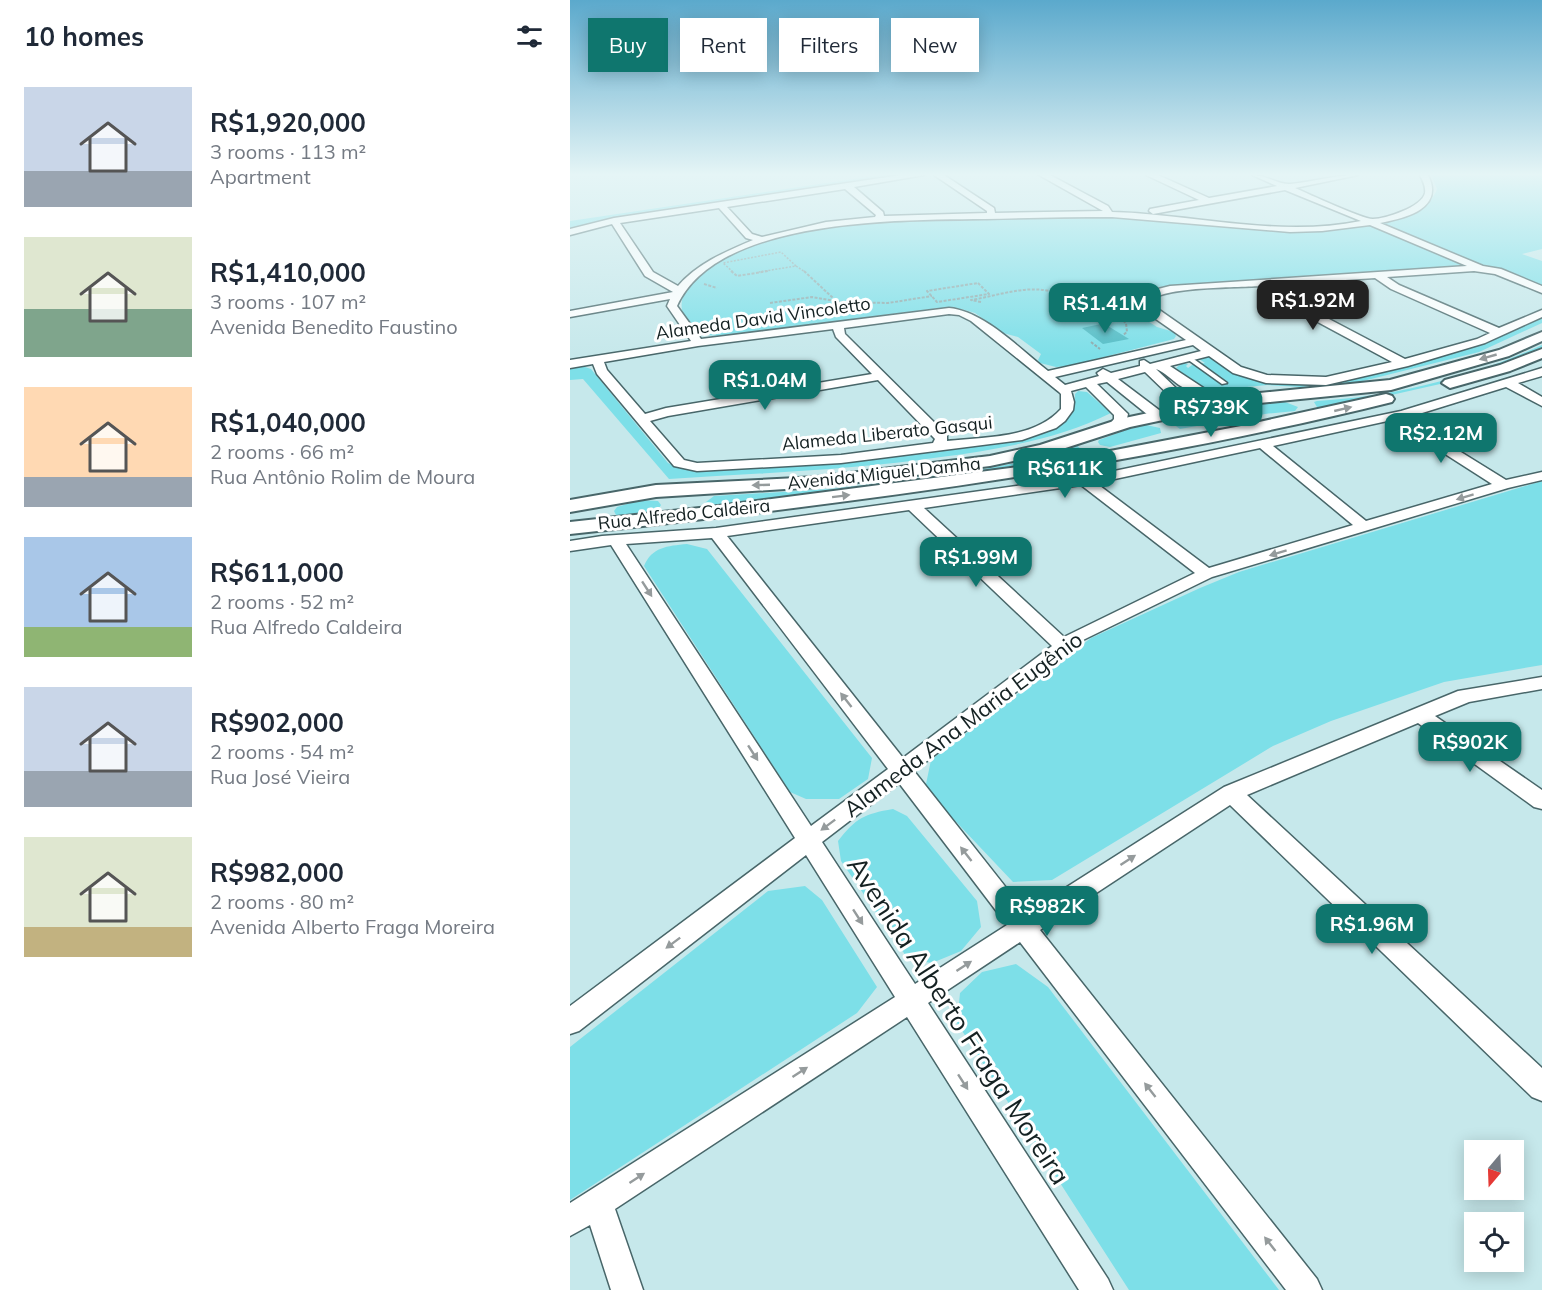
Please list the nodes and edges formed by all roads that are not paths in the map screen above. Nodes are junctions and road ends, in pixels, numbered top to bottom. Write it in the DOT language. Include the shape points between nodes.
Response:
graph roads {
  1 [pos="623,235"];
  2 [pos="749,235"];
  3 [pos="782,235"];
  4 [pos="1407,235"];
  5 [pos="762,240"];
  6 [pos="1484,269"];
  7 [pos="1377,275"];
  8 [pos="1267,282"];
  9 [pos="1542,290"];
  10 [pos="677,293"];
  11 [pos="570,314"];
  12 [pos="1542,314"];
  13 [pos="838,325"];
  14 [pos="1500,333"];
  15 [pos="1542,336"];
  16 [pos="1195,341"];
  17 [pos="698,344"];
  18 [pos="1211,352"];
  19 [pos="1542,353"];
  20 [pos="1133,356"];
  21 [pos="1189,358"];
  22 [pos="572,360"];
  23 [pos="598,361"];
  24 [pos="1404,363"];
  25 [pos="1092,365"];
  26 [pos="1156,366"];
  27 [pos="1542,372"];
  28 [pos="1048,375"];
  29 [pos="881,376"];
  30 [pos="1109,377"];
  31 [pos="1088,382"];
  32 [pos="1224,383"];
  33 [pos="1508,383"];
  34 [pos="1065,391"];
  35 [pos="1299,396"];
  36 [pos="1542,402"];
  37 [pos="1195,409"];
  38 [pos="1158,416"];
  39 [pos="1394,416"];
  40 [pos="1303,418"];
  41 [pos="642,420"];
  42 [pos="1115,426"];
  43 [pos="1241,431"];
  44 [pos="1090,434"];
  45 [pos="1262,443"];
  46 [pos="938,447"];
  47 [pos="1121,454"];
  48 [pos="1542,476"];
  49 [pos="1083,480"];
  50 [pos="1504,485"];
  51 [pos="687,488"];
  52 [pos="573,500"];
  53 [pos="912,505"];
  54 [pos="680,516"];
  55 [pos="595,524"];
  56 [pos="1364,527"];
  57 [pos="570,528"];
  58 [pos="716,533"];
  59 [pos="616,540"];
  60 [pos="570,546"];
  61 [pos="1206,574"];
  62 [pos="1063,646"];
  63 [pos="1542,683"];
  64 [pos="1420,714"];
  65 [pos="900,770"];
  66 [pos="1231,793"];
  67 [pos="1542,801"];
  68 [pos="808,840"];
  69 [pos="1023,927"];
  70 [pos="911,1000"];
  71 [pos="570,1022"];
  72 [pos="1542,1087"];
  73 [pos="598,1203"];
  74 [pos="570,1221"];
  75 [pos="627,1290"];
  76 [pos="1097,1290"];
  77 [pos="1306,1290"];
  1 -- 10 [label="street" via="649,274"];
  2 -- 5 [label="street"];
  3 -- 5 [label="street"];
  4 -- 6 [label="street"];
  5 -- 10 [label="street" via="714,261"];
  6 -- 7 [label="street"];
  6 -- 9 [label="street"];
  7 -- 8 [label="street"];
  7 -- 14 [label="street" via="1395,287"];
  8 -- 16 [label="street" via="1170,289 1145,297 1144,306"];
  8 -- 24 [label="street" via="1268,291"];
  10 -- 11 [label="street"];
  10 -- 17 [label="street" via="672,306"];
  12 -- 14 [label="street"];
  13 -- 17 [label="street, Alameda David Vincoletto"];
  13 -- 28 [label="street, Alameda David Vincoletto" via="961,312"];
  13 -- 29 [label="street" via="840,335"];
  14 -- 24 [label="street"];
  15 -- 35 [label="street, Avenida Miguel Damha, one-way" via="1504,352 1391,386"];
  16 -- 18 [label="street"];
  16 -- 20 [label="street"];
  17 -- 23 [label="street, Alameda David Vincoletto"];
  18 -- 21 [label="street"];
  18 -- 24 [label="street" via="1237,370 1285,381 1326,381"];
  40 -- 19 [label="street, Avenida Miguel Damha, one-way" via="1483,375"];
  20 -- 25 [label="street"];
  20 -- 26 [label="street"];
  21 -- 26 [label="street"];
  21 -- 32 [label="lane"];
  22 -- 23 [label="street, Alameda David Vincoletto"];
  23 -- 41 [label="street" via="601,371"];
  25 -- 28 [label="street"];
  25 -- 30 [label="street"];
  26 -- 30 [label="street"];
  26 -- 35 [label="street" via="1197,390 1221,398 1274,393"];
  26 -- 37 [label="street" via="1176,396"];
  27 -- 33 [label="street, Rua Alfredo Caldeira"];
  28 -- 34 [label="street"];
  29 -- 41 [label="street" via="666,412"];
  29 -- 46 [label="street" via="942,438"];
  30 -- 31 [label="street"];
  30 -- 38 [label="street"];
  31 -- 34 [label="street"];
  31 -- 42 [label="street" via="1121,414"];
  33 -- 36 [label="street"];
  33 -- 39 [label="street, Rua Alfredo Caldeira"];
  34 -- 46 [label="street, Alameda Liberato Gasqui" via="1067,410 1051,425 1022,436"];
  35 -- 37 [label="street, Avenida Miguel Damha" via="1256,398"];
  35 -- 40 [label="street" via="1309,406"];
  37 -- 38 [label="street, Avenida Miguel Damha"];
  37 -- 43 [label="street"];
  38 -- 42 [label="street, Avenida Miguel Damha"];
  38 -- 47 [label="street" via="1172,428 1171,436"];
  39 -- 45 [label="street, Rua Alfredo Caldeira"];
  39 -- 50 [label="street"];
  40 -- 43 [label="street, Avenida Miguel Damha"];
  41 -- 46 [label="street, Alameda Liberato Gasqui" via="686,466 841,459"];
  42 -- 44 [label="street, Avenida Miguel Damha"];
  43 -- 47 [label="street, Avenida Miguel Damha"];
  44 -- 47 [label="street" via="1087,442 1092,448"];
  44 -- 51 [label="street, Avenida Miguel Damha, one-way" via="990,461 826,481"];
  45 -- 49 [label="street, Rua Alfredo Caldeira"];
  45 -- 56 [label="street"];
  54 -- 47 [label="street, Avenida Miguel Damha, one-way" via="927,486"];
  48 -- 50 [label="street, Alameda Ana Maria Eugênio"];
  49 -- 53 [label="street, Rua Alfredo Caldeira"];
  49 -- 61 [label="street"];
  50 -- 56 [label="street, Alameda Ana Maria Eugênio, one-way"];
  51 -- 52 [label="street, Avenida Miguel Damha"];
  51 -- 54 [label="street"];
  52 -- 55 [label="street"];
  53 -- 58 [label="street, Rua Alfredo Caldeira"];
  53 -- 62 [label="street"];
  54 -- 55 [label="street, Avenida Miguel Damha"];
  55 -- 57 [label="street, Avenida Miguel Damha"];
  56 -- 61 [label="street, Alameda Ana Maria Eugênio, one-way"];
  58 -- 59 [label="street, Rua Alfredo Caldeira"];
  65 -- 58 [label="street, one-way"];
  59 -- 60 [label="street, Rua Alfredo Caldeira"];
  59 -- 68 [label="street, Avenida Alberto Fraga Moreira, one-way"];
  61 -- 62 [label="street, Alameda Ana Maria Eugênio"];
  62 -- 65 [label="street, Alameda Ana Maria Eugênio"];
  63 -- 64 [label="street" via="1465,696"];
  64 -- 66 [label="street"];
  64 -- 67 [label="street"];
  65 -- 68 [label="street, Alameda Ana Maria Eugênio, one-way"];
  69 -- 65 [label="street, one-way"];
  69 -- 66 [label="street, one-way"];
  66 -- 72 [label="street"];
  68 -- 70 [label="street, Avenida Alberto Fraga Moreira, one-way"];
  68 -- 71 [label="street, Alameda Ana Maria Eugênio, one-way"];
  70 -- 69 [label="street, one-way"];
  77 -- 69 [label="street, one-way"];
  73 -- 70 [label="street, one-way"];
  70 -- 76 [label="street, Avenida Alberto Fraga Moreira, one-way"];
  73 -- 74 [label="street"];
  73 -- 75 [label="street"];
}
